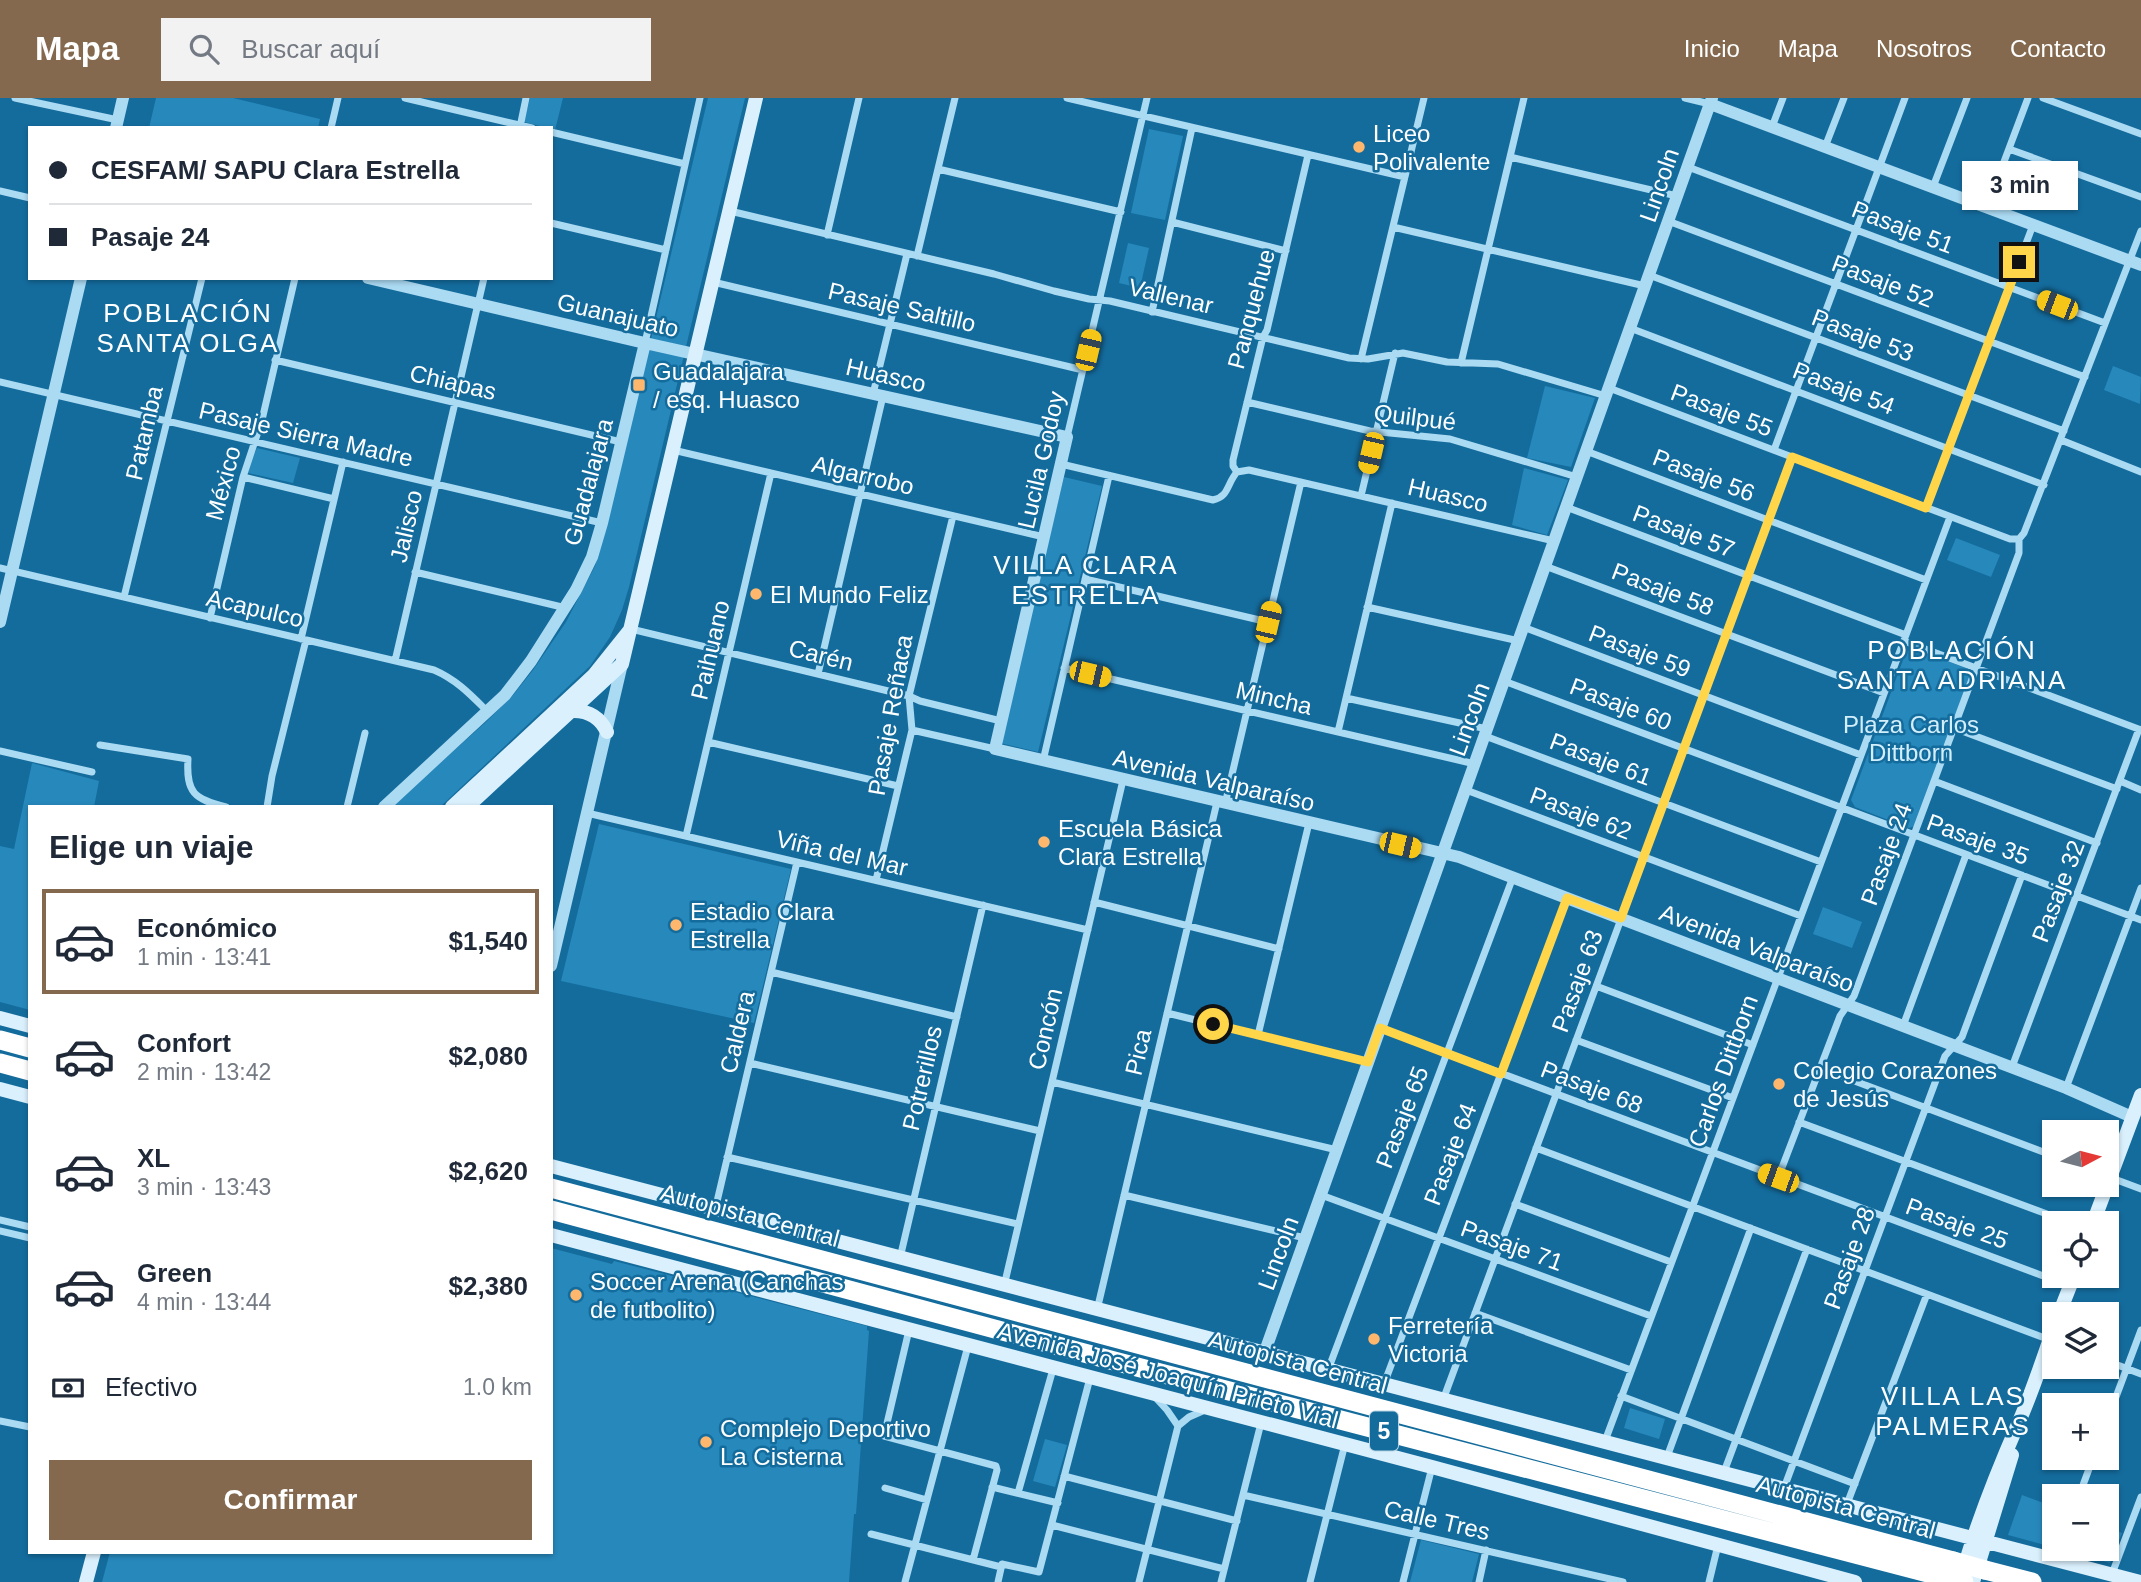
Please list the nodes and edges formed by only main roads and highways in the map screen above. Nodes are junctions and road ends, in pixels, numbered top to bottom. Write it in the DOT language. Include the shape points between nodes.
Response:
graph roads {
  1 [pos="756,98"];
  2 [pos="631,629"];
  3 [pos="571,712"];
  4 [pos="607,732"];
  5 [pos="454,805"];
  6 [pos="469,805"];
  7 [pos="0,1018"];
  8 [pos="28,1025"];
  9 [pos="0,1040"];
  10 [pos="28,1047"];
  11 [pos="0,1063"];
  12 [pos="28,1070"];
  13 [pos="0,1089"];
  14 [pos="2141,1095"];
  15 [pos="28,1096"];
  16 [pos="2137,1121"];
  17 [pos="2119,1157"];
  18 [pos="553,1167"];
  19 [pos="553,1182"];
  20 [pos="553,1188"];
  21 [pos="583,1196"];
  22 [pos="553,1211"];
  23 [pos="553,1222"];
  24 [pos="620,1229"];
  25 [pos="553,1236"];
  26 [pos="2042,1364"];
  27 [pos="1979,1539"];
  28 [pos="2042,1551"];
  29 [pos="93,1554"];
  30 [pos="2076,1561"];
  31 [pos="1956,1576"];
  32 [pos="1979,1576"];
  33 [pos="86,1582"];
  34 [pos="1855,1582"];
  35 [pos="2032,1582"];
  36 [pos="2140,1582"];
  1 -- 2 [label="main road"];
  2 -- 3 [label="main road" via="622,664"];
  2 -- 5 [label="main road" via="593,676"];
  3 -- 4 [label="main road" via="590,713"];
  3 -- 6 [label="main road"];
  7 -- 8 [label="main road"];
  9 -- 10 [label="highway"];
  11 -- 12 [label="highway"];
  13 -- 15 [label="main road"];
  14 -- 16 [label="main road"];
  16 -- 17 [label="main road"];
  18 -- 27 [label="main road, Avenida José Joaquín Prieto Vial"];
  19 -- 21 [label="highway"];
  20 -- 21 [label="highway, Autopista Central / 5"];
  21 -- 31 [label="highway, Autopista Central / 5"];
  22 -- 24 [label="highway, Autopista Central / 5"];
  23 -- 24 [label="highway"];
  24 -- 31 [label="highway, Autopista Central / 5"];
  25 -- 34 [label="main road, Avenida José Joaquín Prieto Vial"];
  26 -- 27 [label="main road" via="2019,1423 2005,1480"];
  27 -- 28 [label="main road, Avenida José Joaquín Prieto Vial"];
  27 -- 31 [label="main road"];
  27 -- 32 [label="main road"];
  29 -- 33 [label="main road"];
  30 -- 36 [label="main road, Avenida José Joaquín Prieto Vial"];
  31 -- 32 [label="highway, Autopista Central / 5, bridge"];
  32 -- 35 [label="highway, Autopista Central / 5"];
}
